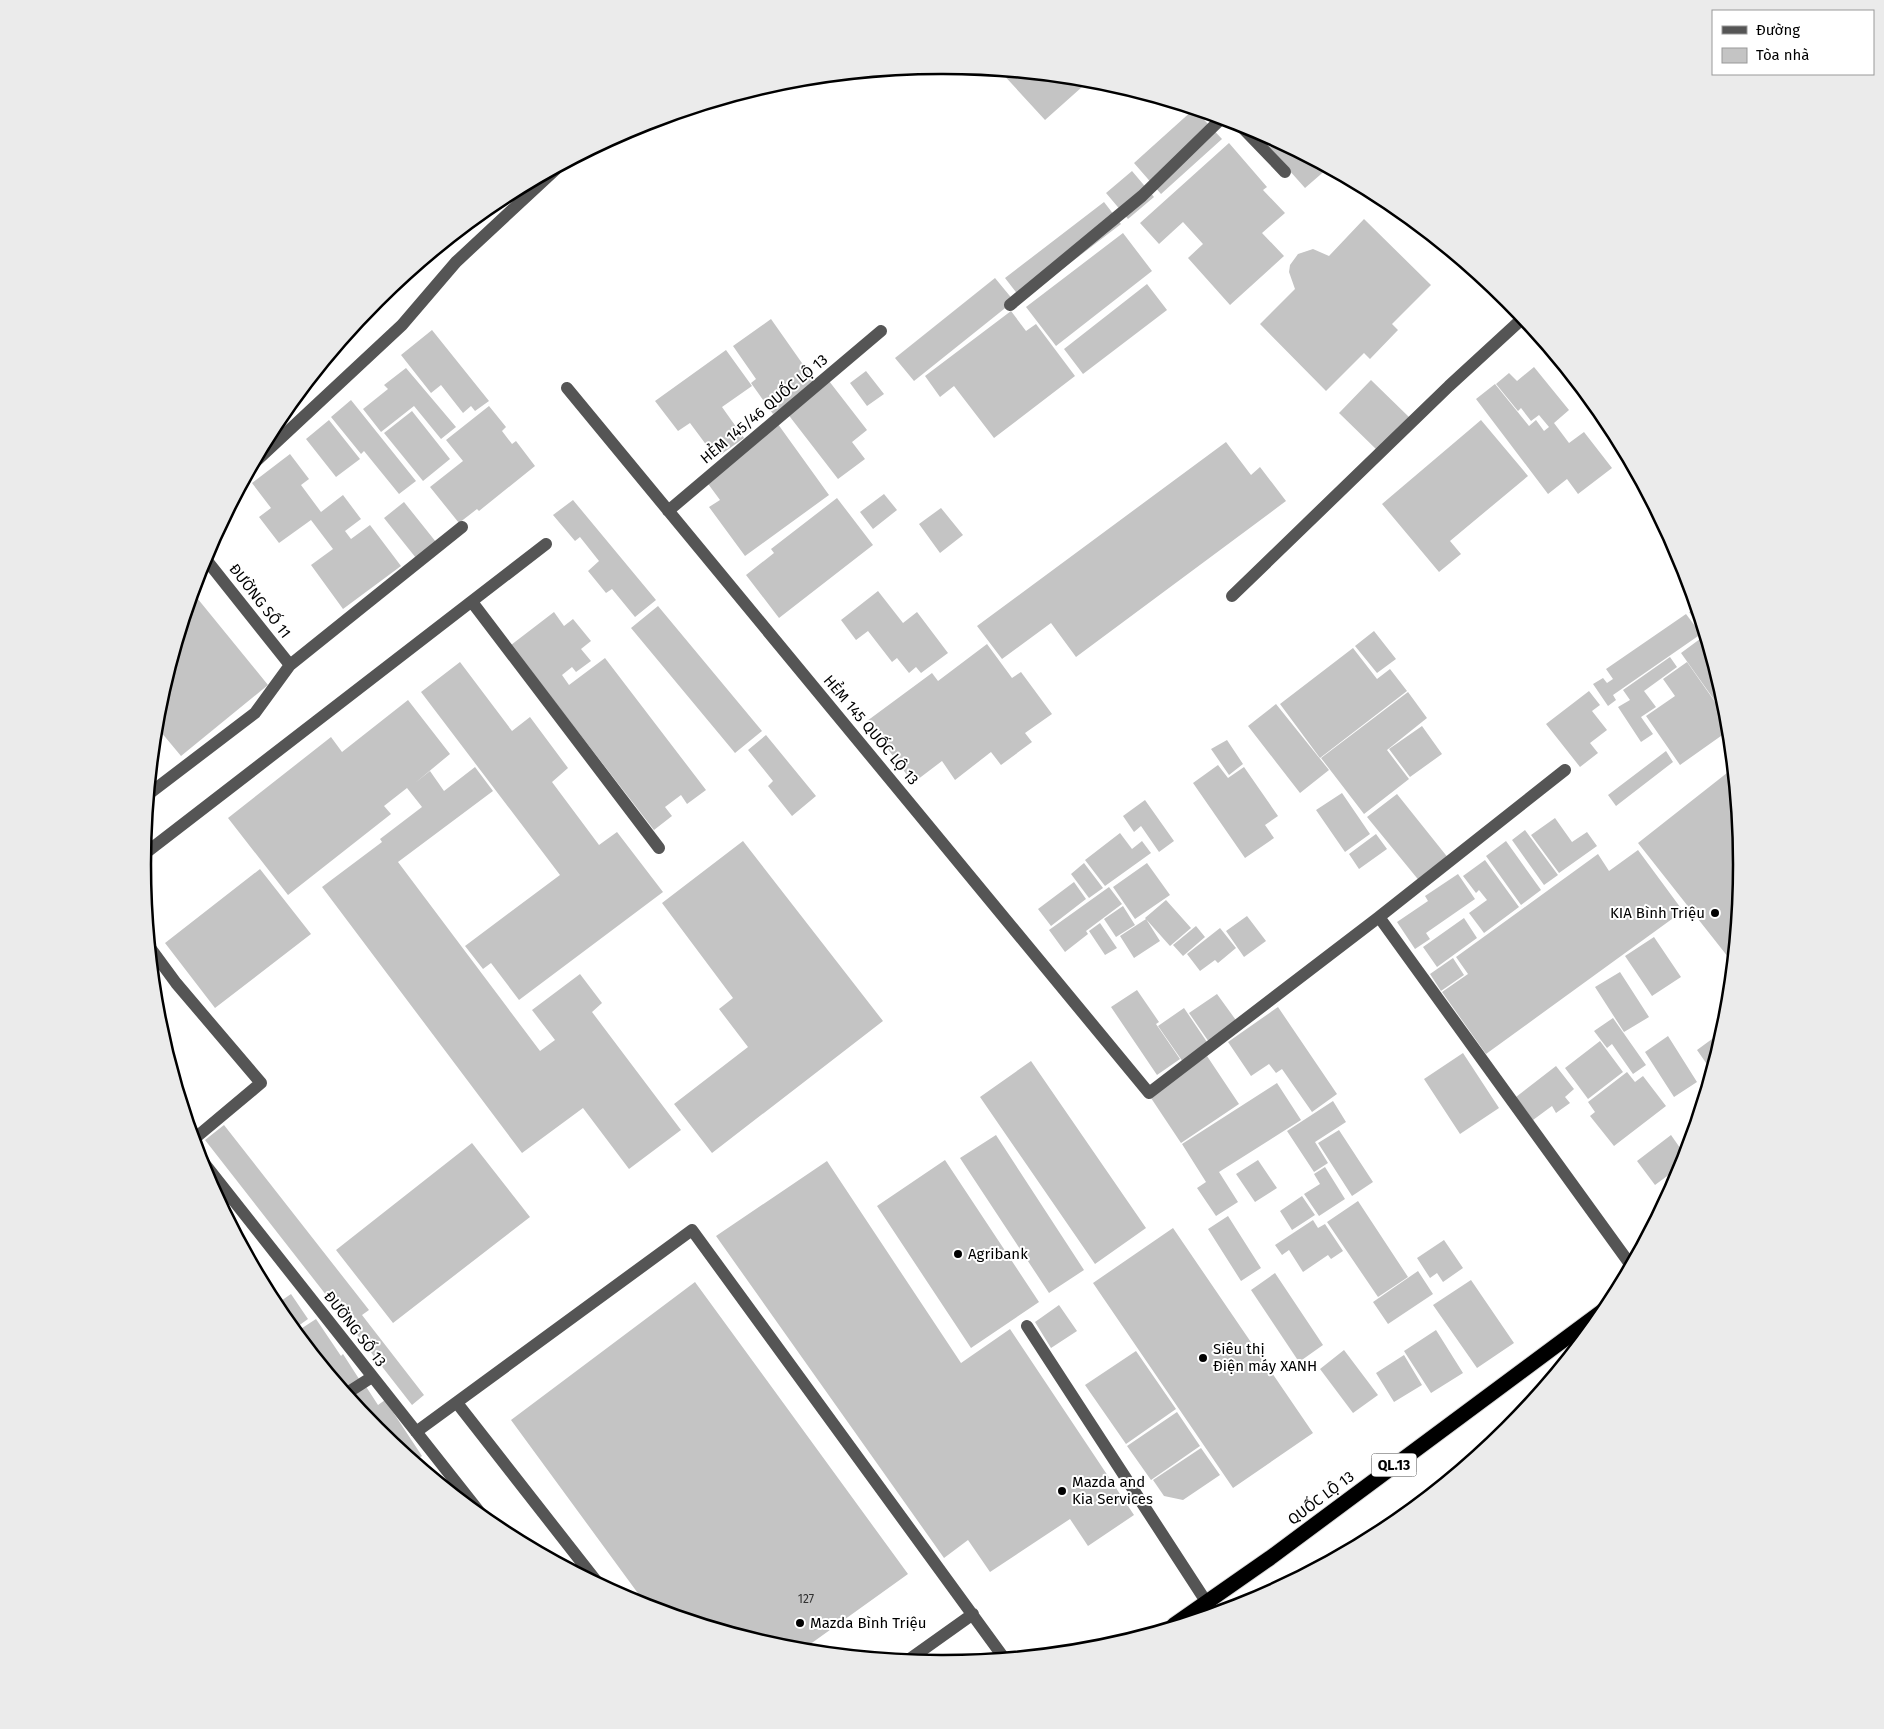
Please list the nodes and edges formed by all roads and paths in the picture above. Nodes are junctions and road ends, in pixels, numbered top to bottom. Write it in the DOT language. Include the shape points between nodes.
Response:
graph roads {
  1 [pos="1216,123"];
  2 [pos="1251,137"];
  3 [pos="1285,172"];
  4 [pos="539,185"];
  5 [pos="1010,305"];
  6 [pos="1518,323"];
  7 [pos="881,331"];
  8 [pos="567,388"];
  9 [pos="271,447"];
  10 [pos="668,511"];
  11 [pos="462,527"];
  12 [pos="546,544"];
  13 [pos="210,565"];
  14 [pos="1232,596"];
  15 [pos="472,602"];
  16 [pos="290,665"];
  17 [pos="1565,770"];
  18 [pos="155,789"];
  19 [pos="152,848"];
  20 [pos="659,848"];
  21 [pos="1379,917"];
  22 [pos="157,958"];
  23 [pos="199,1135"];
  24 [pos="217,1179"];
  25 [pos="1627,1260"];
  26 [pos="1584,1325"];
  27 [pos="1027,1326"];
  28 [pos="372,1377"];
  29 [pos="352,1391"];
  30 [pos="457,1403"];
  31 [pos="416,1432"];
  32 [pos="467,1496"];
  33 [pos="590,1573"];
  34 [pos="1207,1603"];
  35 [pos="973,1614"];
  36 [pos="1191,1614"];
  37 [pos="1001,1653"];
  38 [pos="915,1654"];
  1 -- 5 [label="street" via="1142,196"];
  2 -- 3 [label="street"];
  4 -- 9 [label="street" via="456,262 402,325"];
  6 -- 14 [label="street"];
  7 -- 10 [label="street, HẺM 145/46 QUỐC LỘ 13"];
  8 -- 10 [label="street, HẺM 145 QUỐC LỘ 13"];
  10 -- 21 [label="street, HẺM 145 QUỐC LỘ 13" via="1149,1093"];
  11 -- 16 [label="street"];
  12 -- 15 [label="street"];
  13 -- 16 [label="street, ĐƯỜNG SỐ 11"];
  15 -- 19 [label="street"];
  15 -- 20 [label="street"];
  16 -- 18 [label="street" via="256,712"];
  17 -- 21 [label="street"];
  21 -- 25 [label="street"];
  22 -- 23 [label="street" via="261,1083"];
  24 -- 28 [label="street, ĐƯỜNG SỐ 13"];
  26 -- 34 [label="highway, QUỐC LỘ 13 / QL.13"];
  27 -- 34 [label="street"];
  28 -- 29 [label="street"];
  28 -- 31 [label="street, ĐƯỜNG SỐ 13"];
  30 -- 31 [label="street"];
  30 -- 33 [label="street"];
  30 -- 35 [label="street" via="692,1230"];
  31 -- 32 [label="street, ĐƯỜNG SỐ 13"];
  34 -- 36 [label="highway, QUỐC LỘ 13 / QL.13"];
  35 -- 37 [label="street"];
  35 -- 38 [label="street"];
}
